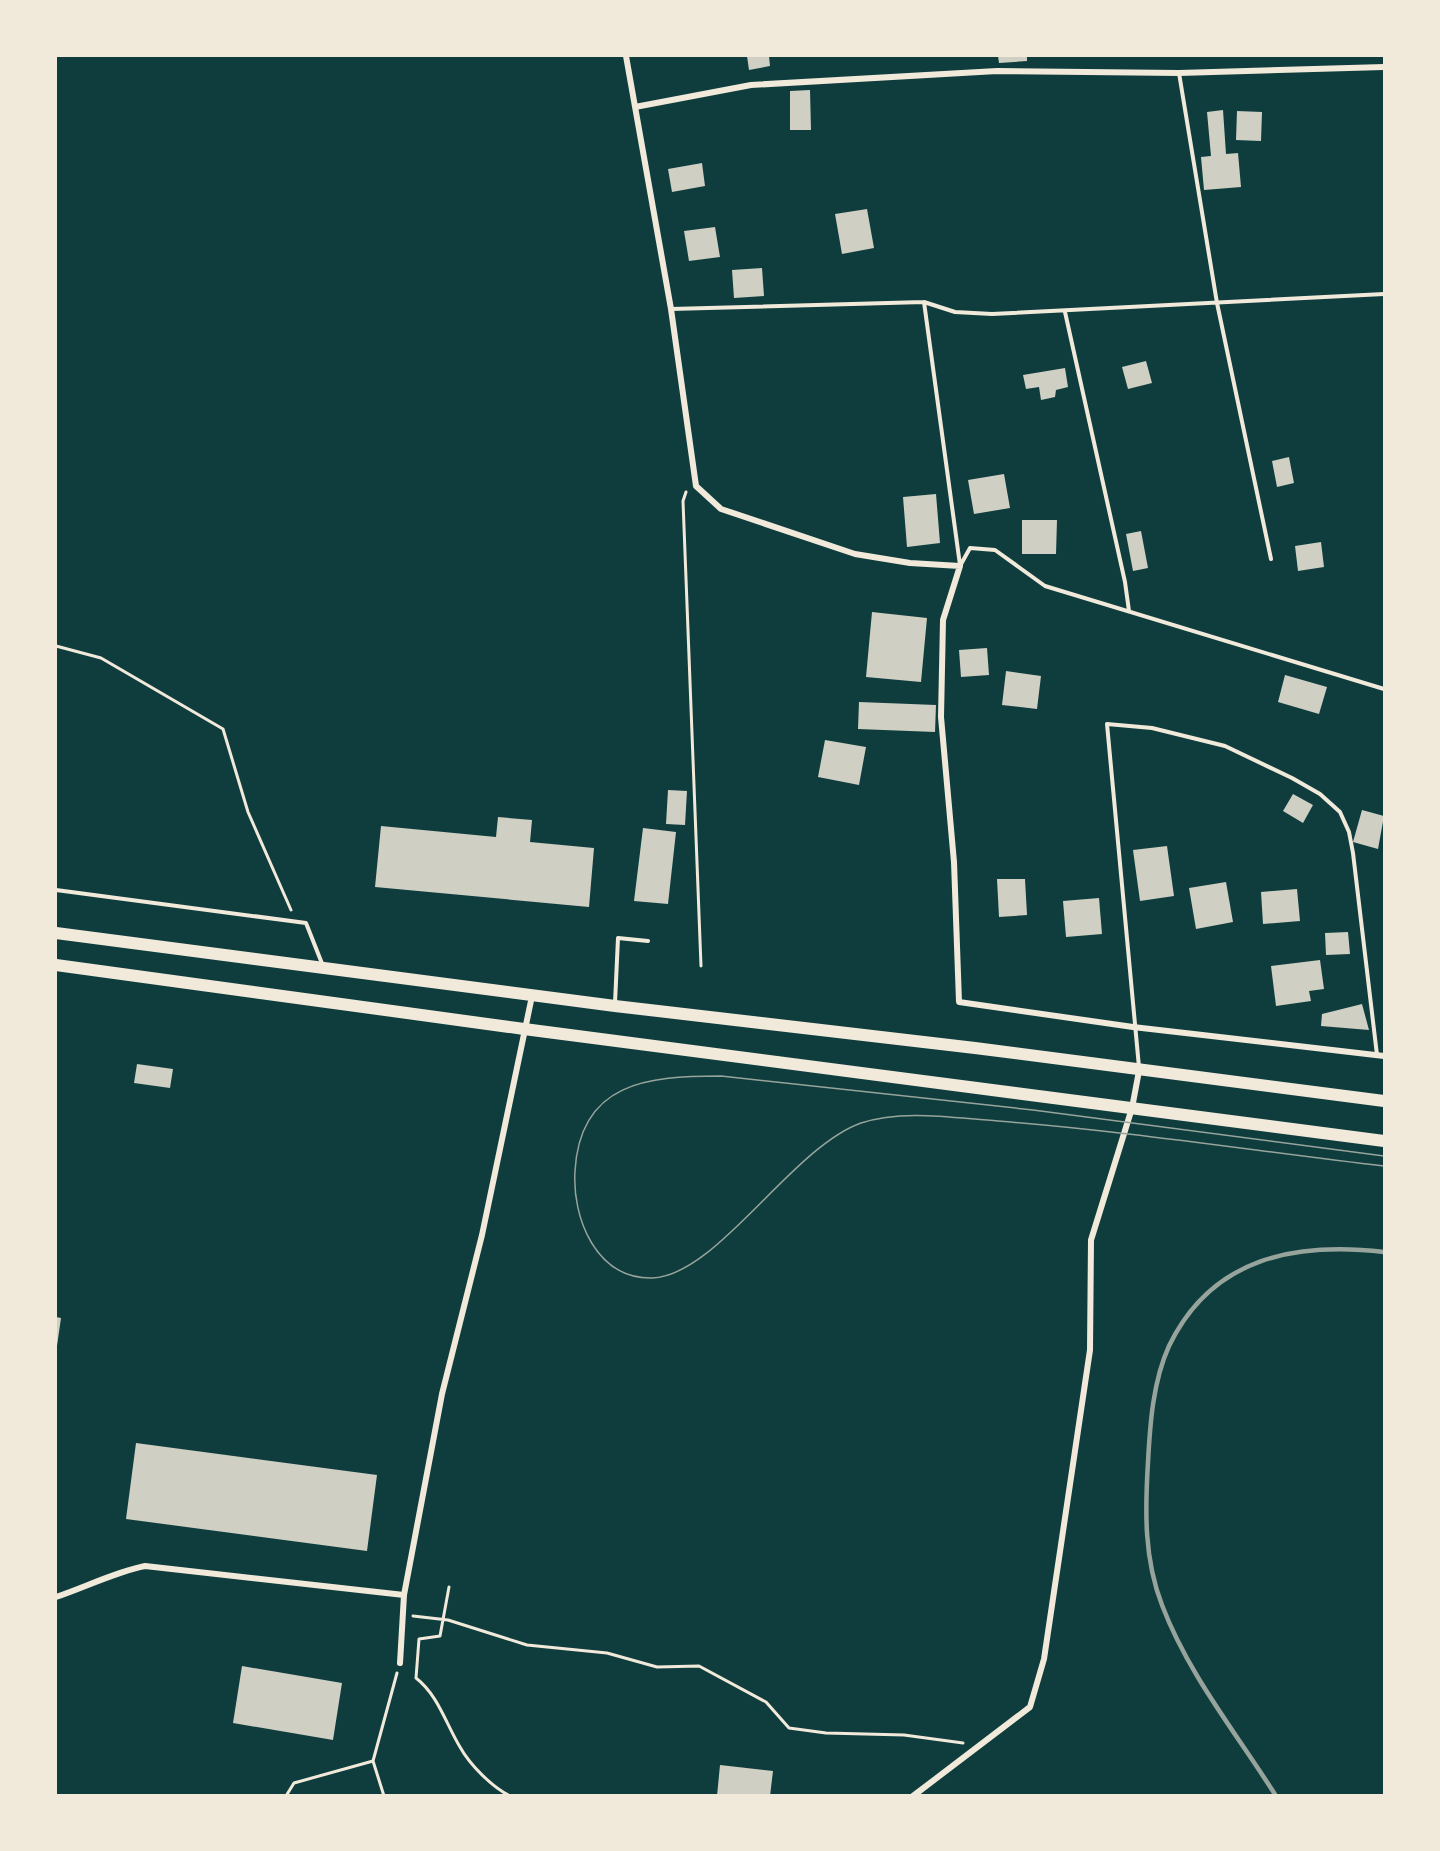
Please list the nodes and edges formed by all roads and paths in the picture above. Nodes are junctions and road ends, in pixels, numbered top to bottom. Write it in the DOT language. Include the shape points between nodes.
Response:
graph roads {
  1 [pos="626,56"];
  2 [pos="1384,67"];
  3 [pos="1179,73"];
  4 [pos="635,107"];
  5 [pos="1384,294"];
  6 [pos="924,302"];
  7 [pos="1217,303"];
  8 [pos="671,309"];
  9 [pos="1065,312"];
  10 [pos="696,486"];
  11 [pos="1271,559"];
  12 [pos="960,566"];
  13 [pos="1129,610"];
  14 [pos="56,646"];
  15 [pos="1384,689"];
  16 [pos="56,890"];
  17 [pos="296,921"];
  18 [pos="56,933"];
  19 [pos="648,941"];
  20 [pos="56,965"];
  21 [pos="701,966"];
  22 [pos="324,970"];
  23 [pos="532,996"];
  24 [pos="615,1006"];
  25 [pos="1133,1027"];
  26 [pos="524,1029"];
  27 [pos="1381,1055"];
  28 [pos="1139,1071"];
  29 [pos="1384,1101"];
  30 [pos="1132,1108"];
  31 [pos="1384,1141"];
  32 [pos="450,1587"];
  33 [pos="404,1595"];
  34 [pos="56,1597"];
  35 [pos="402,1614"];
  36 [pos="442,1620"];
  37 [pos="400,1663"];
  38 [pos="979,1745"];
  39 [pos="373,1761"];
  40 [pos="286,1796"];
  41 [pos="384,1796"];
  42 [pos="510,1796"];
  43 [pos="913,1796"];
  1 -- 4 [label="street"];
  2 -- 3 [label="street"];
  3 -- 4 [label="street" via="997,71 798,82 751,86"];
  3 -- 7 [label="lane"];
  4 -- 8 [label="street"];
  5 -- 7 [label="lane"];
  6 -- 8 [label="lane"];
  6 -- 9 [label="lane" via="955,312"];
  6 -- 12 [label="lane"];
  7 -- 9 [label="lane"];
  7 -- 11 [label="lane"];
  8 -- 10 [label="street"];
  9 -- 13 [label="lane"];
  10 -- 12 [label="street" via="722,509 855,554"];
  10 -- 21 [label="path" via="686,492 683,501"];
  12 -- 13 [label="lane" via="970,548 994,550 1045,586"];
  12 -- 25 [label="street" via="943,620 941,717 954,862 959,1002"];
  13 -- 15 [label="lane"];
  14 -- 17 [label="path" via="101,658 223,729 248,812"];
  16 -- 17 [label="lane"];
  17 -- 22 [label="lane" via="306,922"];
  18 -- 22 [label="main road"];
  19 -- 24 [label="lane" via="618,938"];
  20 -- 26 [label="main road"];
  22 -- 23 [label="main road"];
  23 -- 24 [label="main road"];
  23 -- 26 [label="street"];
  24 -- 28 [label="main road"];
  25 -- 27 [label="street"];
  25 -- 27 [label="lane" via="1107,724 1152,728 1225,746 1320,794 1340,812 1353,853"];
  25 -- 28 [label="lane"];
  26 -- 30 [label="main road"];
  26 -- 33 [label="street" via="482,1235 442,1394"];
  28 -- 29 [label="main road"];
  28 -- 30 [label="street"];
  30 -- 31 [label="main road"];
  30 -- 38 [label="street" via="1091,1240 1090,1350 1044,1659 1030,1707"];
  32 -- 36 [label="path"];
  33 -- 34 [label="street" via="145,1566 124,1570"];
  33 -- 35 [label="street"];
  35 -- 36 [label="path"];
  35 -- 37 [label="street"];
  36 -- 38 [label="path" via="527,1644 607,1653 657,1667 699,1666 766,1702 789,1728 904,1735"];
  36 -- 42 [label="path" via="440,1636 419,1639 416,1678 429,1688 462,1750 498,1790"];
  37 -- 39 [label="path"];
  38 -- 43 [label="street"];
  39 -- 40 [label="path" via="294,1783"];
  39 -- 41 [label="path"];
}
